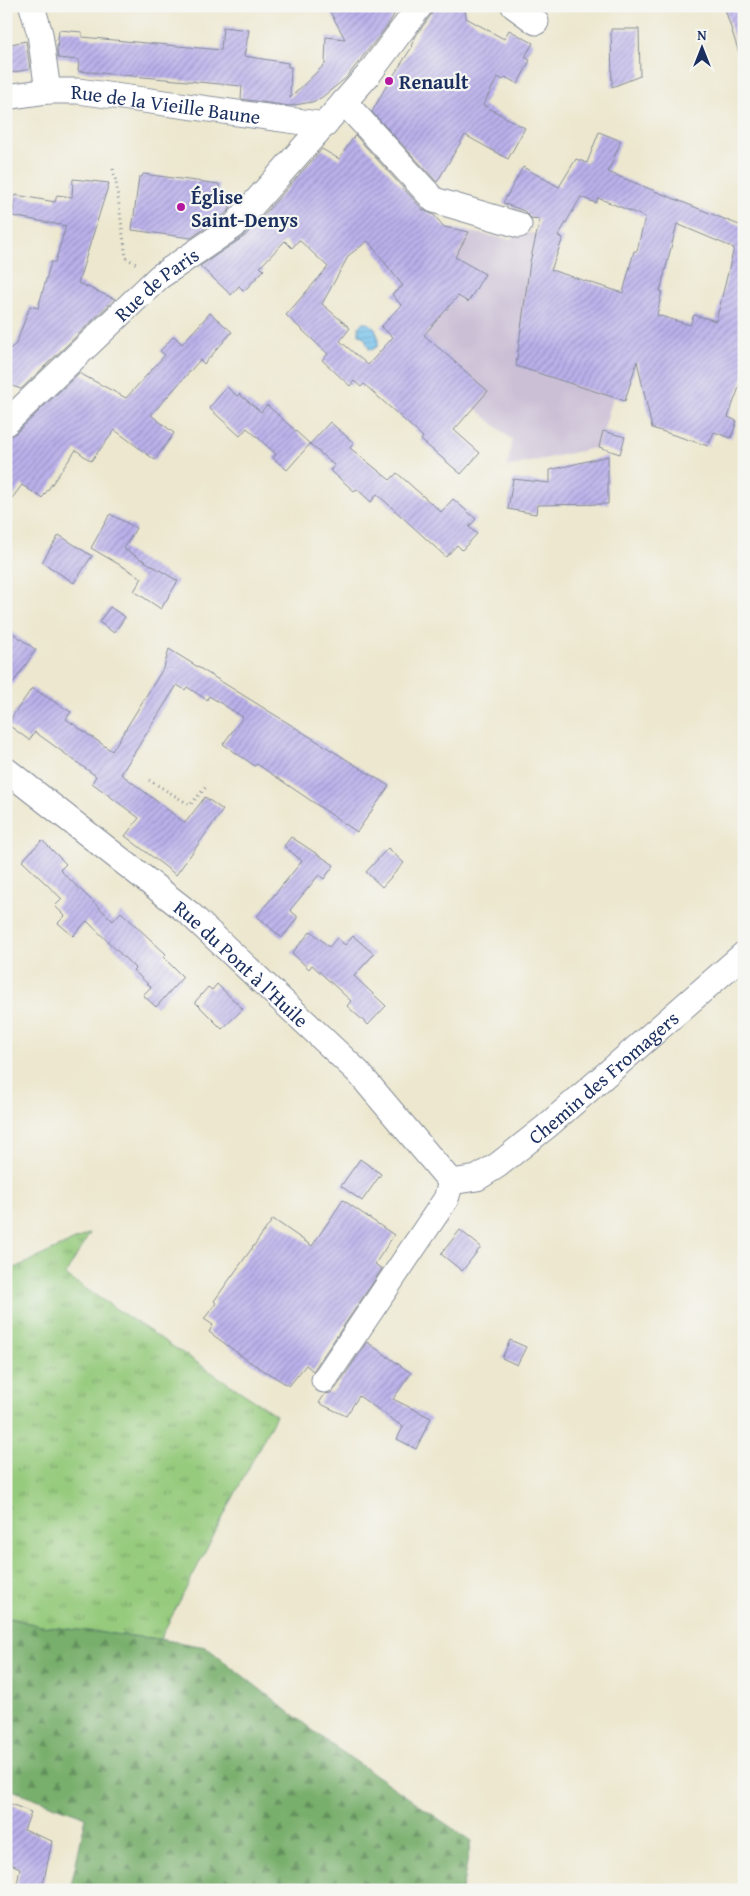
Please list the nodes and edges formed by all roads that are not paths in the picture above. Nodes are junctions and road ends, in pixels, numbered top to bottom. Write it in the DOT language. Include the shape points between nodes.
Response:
graph roads {
  1 [pos="32,6"];
  2 [pos="420,6"];
  3 [pos="514,6"];
  4 [pos="536,22"];
  5 [pos="48,91"];
  6 [pos="6,97"];
  7 [pos="344,102"];
  8 [pos="325,125"];
  9 [pos="519,225"];
  10 [pos="6,423"];
  11 [pos="6,770"];
  12 [pos="744,954"];
  13 [pos="451,1182"];
  14 [pos="324,1380"];
  1 -- 5 [label="street" via="40,34"];
  2 -- 7 [label="street, Rue de Paris"];
  3 -- 4 [label="street"];
  5 -- 6 [label="street, Rue de la Vieille Baune"];
  5 -- 8 [label="street, Rue de la Vieille Baune" via="78,91"];
  7 -- 8 [label="street, Rue de Paris"];
  7 -- 9 [label="street" via="434,200"];
  8 -- 10 [label="street, Rue de Paris" via="234,226 159,278"];
  11 -- 13 [label="street, Rue du Pont à l'Huile" via="190,914 358,1072"];
  12 -- 13 [label="street, Chemin des Fromagers" via="498,1165 477,1178"];
  13 -- 14 [label="street" via="446,1199"];
}
